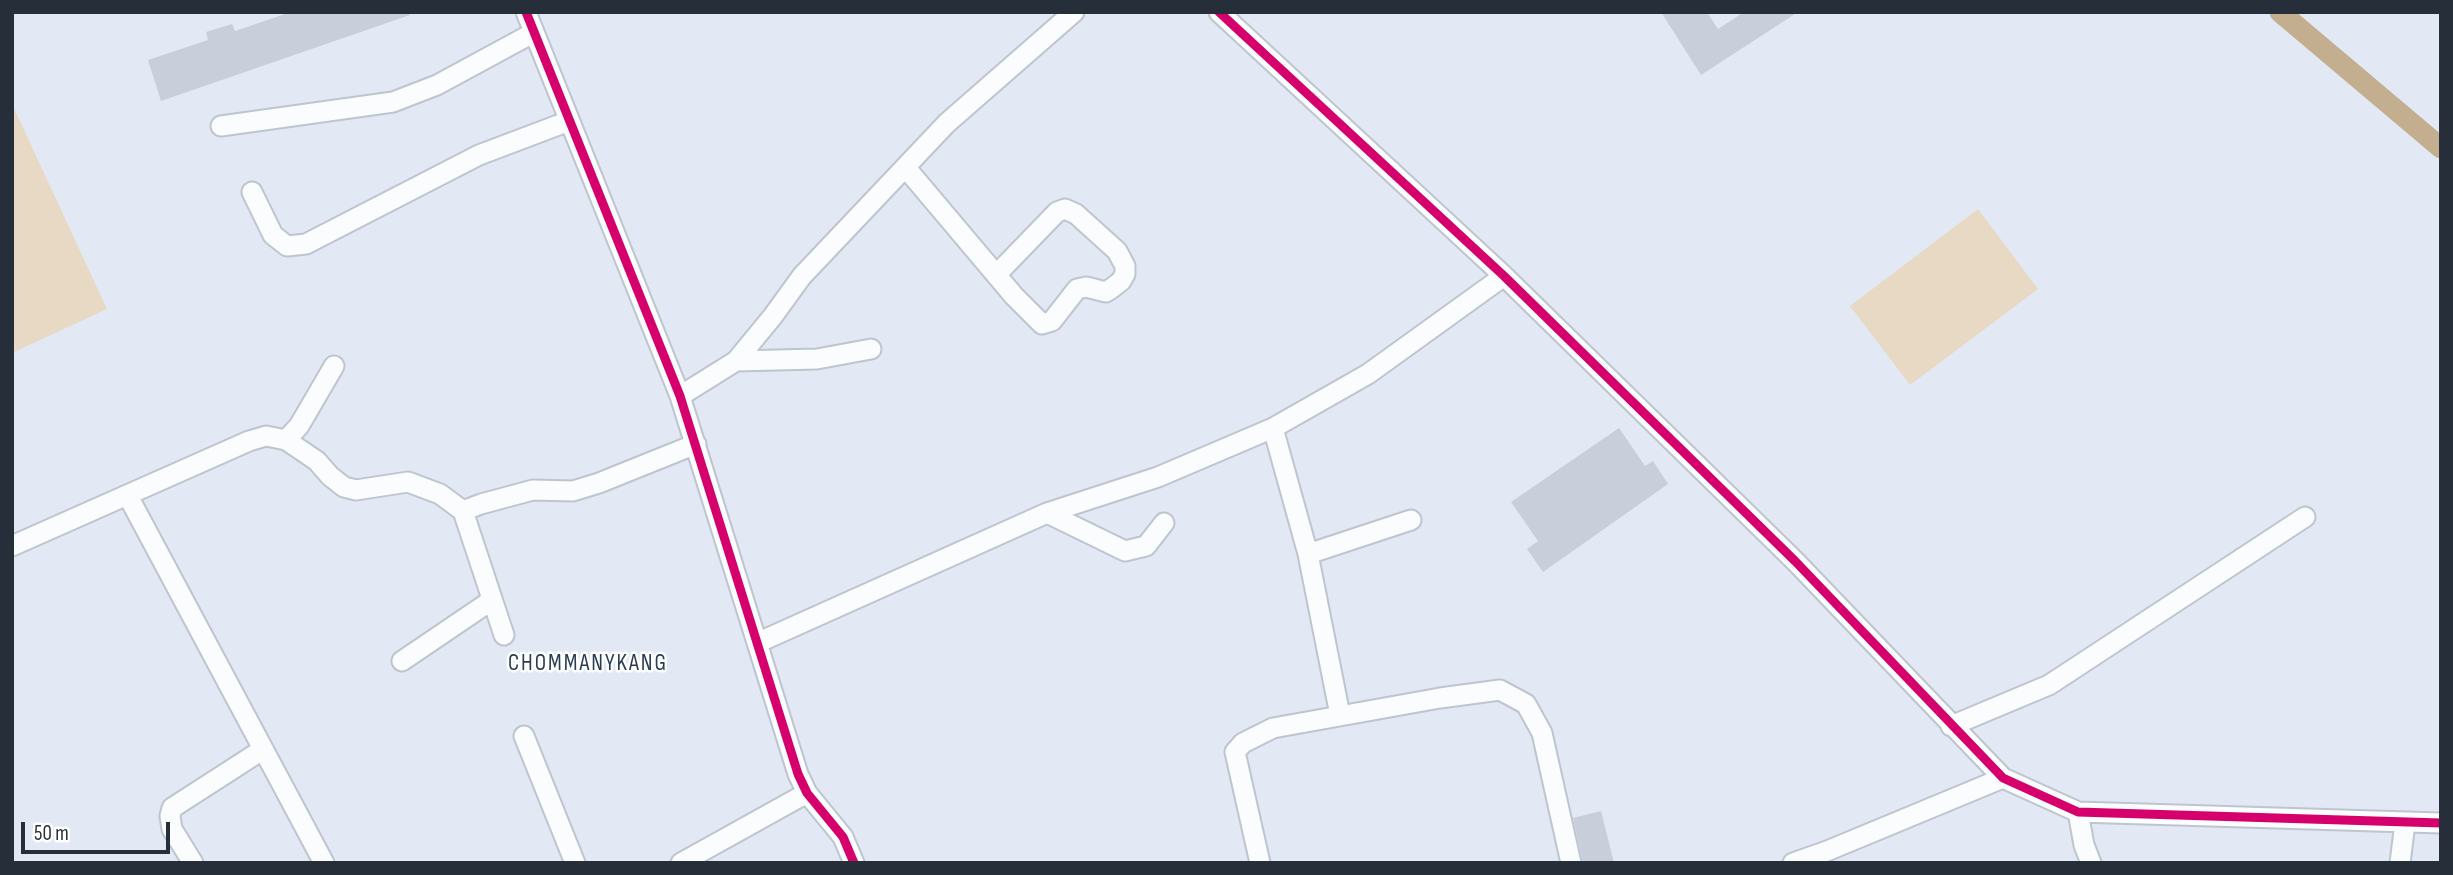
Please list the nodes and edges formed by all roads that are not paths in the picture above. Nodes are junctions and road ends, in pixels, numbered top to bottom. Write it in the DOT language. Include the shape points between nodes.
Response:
graph roads {
  1 [pos="526,12"];
  2 [pos="1074,12"];
  3 [pos="1219,12"];
  4 [pos="533,33"];
  5 [pos="569,121"];
  6 [pos="221,126"];
  7 [pos="906,169"];
  8 [pos="252,192"];
  9 [pos="996,275"];
  10 [pos="1504,276"];
  11 [pos="871,349"];
  12 [pos="736,361"];
  13 [pos="334,366"];
  14 [pos="680,396"];
  15 [pos="1273,428"];
  16 [pos="286,440"];
  17 [pos="696,444"];
  18 [pos="128,496"];
  19 [pos="463,511"];
  20 [pos="1048,513"];
  21 [pos="2305,517"];
  22 [pos="1411,520"];
  23 [pos="1164,523"];
  24 [pos="12,546"];
  25 [pos="1308,554"];
  26 [pos="492,600"];
  27 [pos="504,635"];
  28 [pos="757,643"];
  29 [pos="402,661"];
  30 [pos="1339,715"];
  31 [pos="1951,726"];
  32 [pos="524,736"];
  33 [pos="262,750"];
  34 [pos="2003,778"];
  35 [pos="807,793"];
  36 [pos="2078,812"];
  37 [pos="2405,822"];
  38 [pos="2441,823"];
  39 [pos="1829,857"];
  40 [pos="193,863"];
  41 [pos="324,863"];
  42 [pos="575,863"];
  43 [pos="681,863"];
  44 [pos="854,863"];
  45 [pos="1260,863"];
  46 [pos="1571,863"];
  47 [pos="1793,863"];
  48 [pos="2091,863"];
  49 [pos="2400,863"];
  1 -- 4 [label="street"];
  2 -- 7 [label="street" via="947,123"];
  3 -- 10 [label="street"];
  4 -- 5 [label="street"];
  4 -- 6 [label="street" via="437,85 393,102"];
  5 -- 8 [label="street" via="478,155 306,244 287,246 273,234"];
  5 -- 14 [label="street"];
  7 -- 9 [label="street"];
  7 -- 12 [label="street" via="802,276"];
  9 -- 9 [label="street" via="1042,324 1048,324 1077,289 1105,292 1121,281 1125,266 1117,251 1065,209"];
  10 -- 15 [label="street" via="1368,374"];
  10 -- 31 [label="street" via="1795,561"];
  11 -- 12 [label="street" via="817,359"];
  12 -- 14 [label="street"];
  13 -- 16 [label="street"];
  14 -- 17 [label="street"];
  15 -- 20 [label="street" via="1158,477"];
  15 -- 25 [label="street"];
  16 -- 18 [label="street" via="266,436 249,441"];
  16 -- 19 [label="street" via="344,487 356,490 408,482 440,494"];
  17 -- 19 [label="street" via="573,491 533,490"];
  17 -- 28 [label="street"];
  18 -- 24 [label="street"];
  18 -- 33 [label="street"];
  19 -- 26 [label="street"];
  20 -- 23 [label="street" via="1125,551 1146,546"];
  20 -- 28 [label="street"];
  21 -- 31 [label="street" via="2049,685"];
  22 -- 25 [label="street"];
  25 -- 30 [label="street"];
  26 -- 27 [label="street"];
  26 -- 29 [label="street"];
  28 -- 35 [label="street"];
  30 -- 45 [label="street" via="1273,729 1253,737 1235,752"];
  30 -- 46 [label="street" via="1500,690 1525,704 1542,733"];
  31 -- 34 [label="street"];
  32 -- 42 [label="street"];
  33 -- 40 [label="street" via="172,807 172,829"];
  33 -- 41 [label="street"];
  34 -- 36 [label="street"];
  34 -- 39 [label="street"];
  35 -- 43 [label="street"];
  35 -- 44 [label="street" via="843,837"];
  36 -- 37 [label="street"];
  36 -- 48 [label="street"];
  37 -- 38 [label="street"];
  37 -- 49 [label="street"];
  39 -- 47 [label="street"];
}
